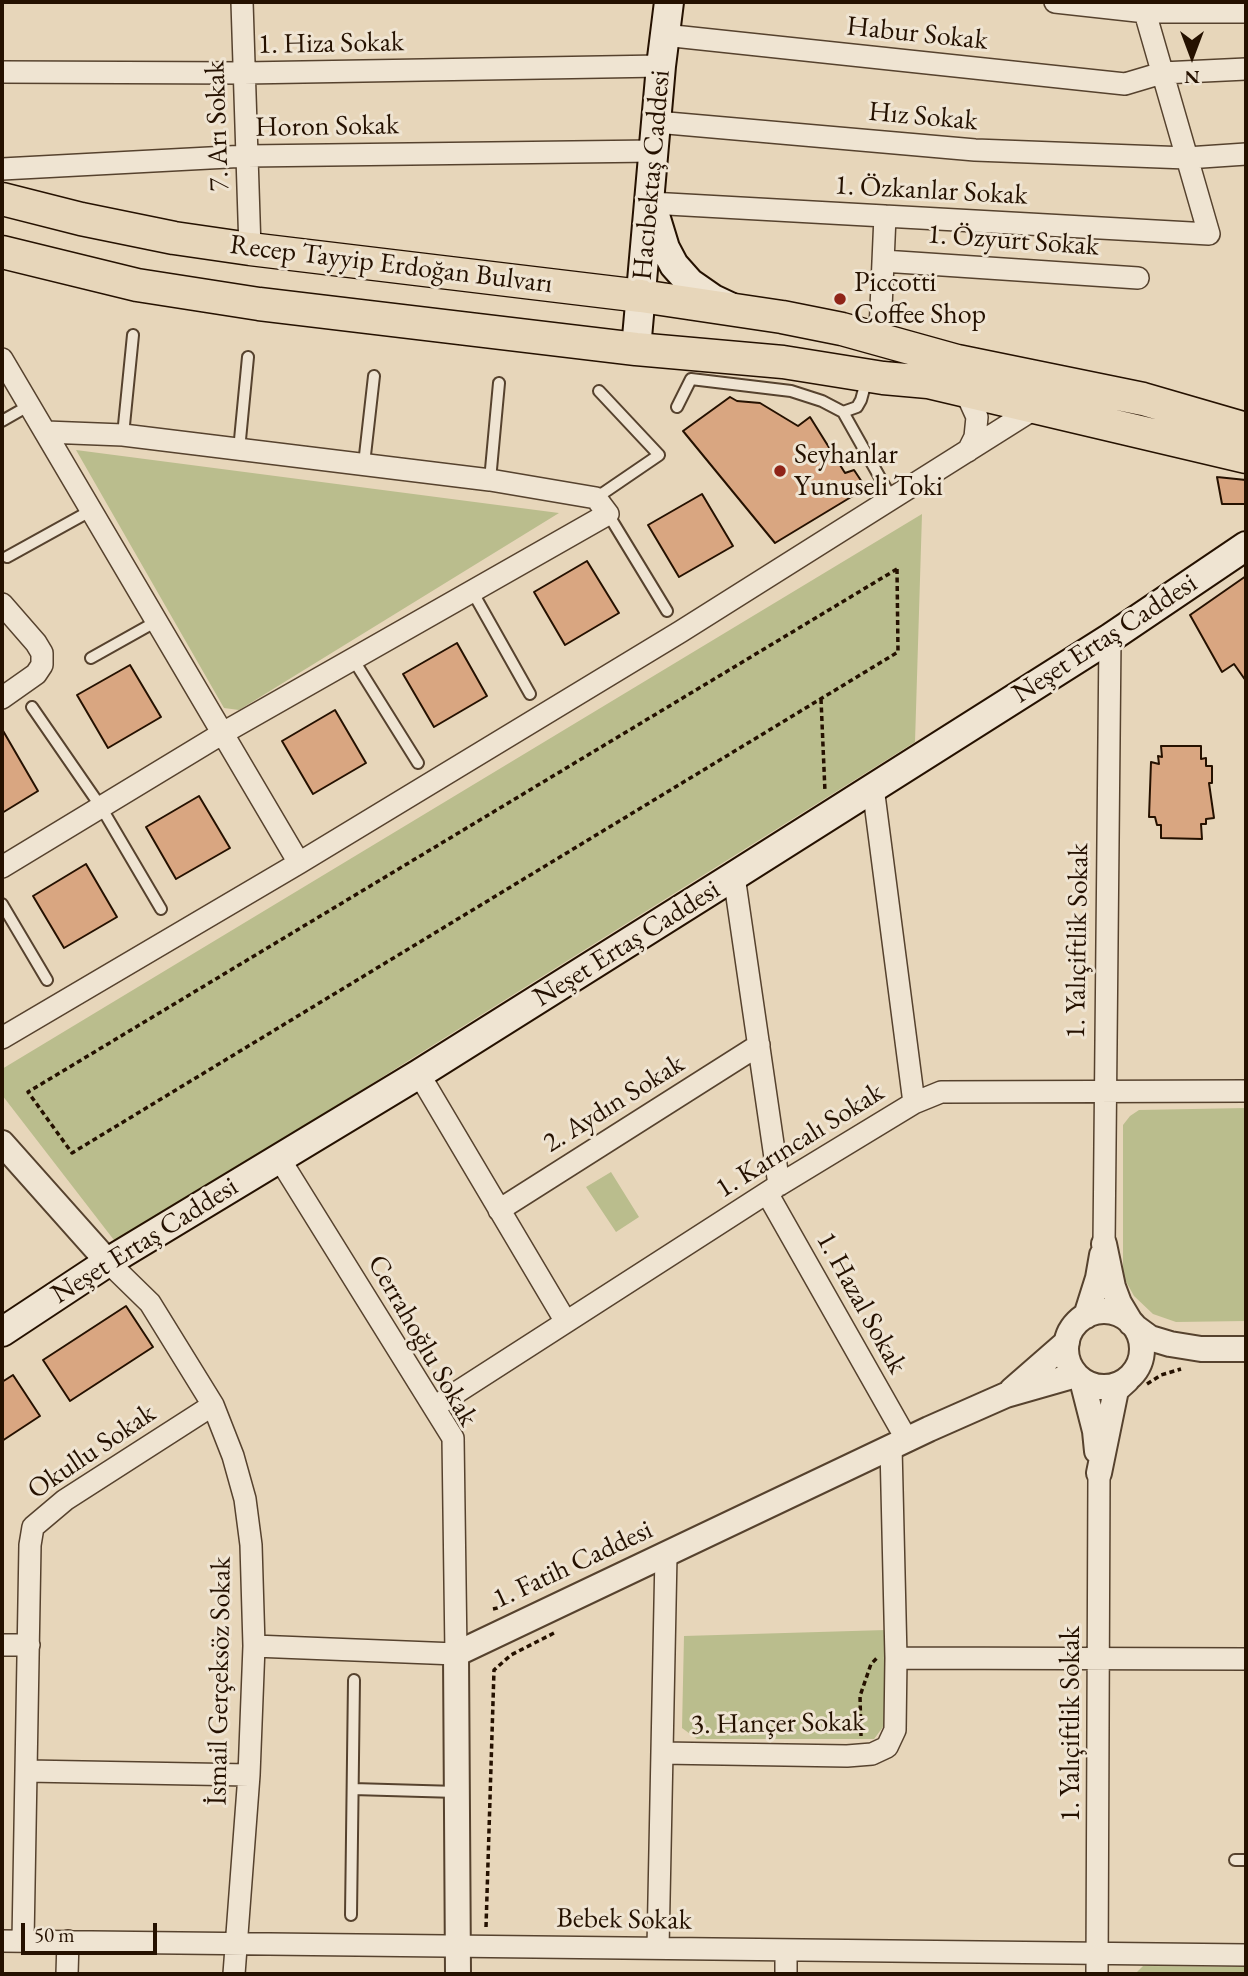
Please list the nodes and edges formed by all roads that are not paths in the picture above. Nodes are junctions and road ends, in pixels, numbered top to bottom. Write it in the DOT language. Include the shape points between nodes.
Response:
graph roads {
  1 [pos="242,2"];
  2 [pos="669,2"];
  3 [pos="1055,2"];
  4 [pos="1144,7"];
  5 [pos="1246,12"];
  6 [pos="664,35"];
  7 [pos="661,66"];
  8 [pos="1246,68"];
  9 [pos="2,72"];
  10 [pos="1162,72"];
  11 [pos="244,73"];
  12 [pos="656,122"];
  13 [pos="654,151"];
  14 [pos="1246,154"];
  15 [pos="247,156"];
  16 [pos="1186,158"];
  17 [pos="2,169"];
  18 [pos="2,199"];
  19 [pos="650,203"];
  20 [pos="885,216"];
  21 [pos="250,249"];
  22 [pos="2,252"];
  23 [pos="883,261"];
  24 [pos="1138,278"];
  25 [pos="641,296"];
  26 [pos="738,311"];
  27 [pos="880,331"];
  28 [pos="133,335"];
  29 [pos="636,349"];
  30 [pos="248,356"];
  31 [pos="2,359"];
  32 [pos="691,366"];
  33 [pos="833,369"];
  34 [pos="952,373"];
  35 [pos="867,375"];
  36 [pos="374,376"];
  37 [pos="499,383"];
  38 [pos="599,391"];
  39 [pos="30,405"];
  40 [pos="677,407"];
  41 [pos="1037,407"];
  42 [pos="844,412"];
  43 [pos="2,421"];
  44 [pos="1246,429"];
  45 [pos="46,432"];
  46 [pos="123,435"];
  47 [pos="239,450"];
  48 [pos="968,451"];
  49 [pos="1246,457"];
  50 [pos="364,464"];
  51 [pos="490,480"];
  52 [pos="892,499"];
  53 [pos="602,506"];
  54 [pos="92,510"];
  55 [pos="1246,546"];
  56 [pos="7,557"];
  57 [pos="472,592"];
  58 [pos="2,604"];
  59 [pos="667,611"];
  60 [pos="157,621"];
  61 [pos="1110,638"];
  62 [pos="91,658"];
  63 [pos="352,659"];
  64 [pos="530,694"];
  65 [pos="2,698"];
  66 [pos="32,707"];
  67 [pos="223,733"];
  68 [pos="418,763"];
  69 [pos="873,787"];
  70 [pos="101,807"];
  71 [pos="299,863"];
  72 [pos="2,867"];
  73 [pos="734,876"];
  74 [pos="2,904"];
  75 [pos="161,909"];
  76 [pos="47,980"];
  77 [pos="2,1038"];
  78 [pos="759,1045"];
  79 [pos="419,1074"];
  80 [pos="1104,1091"];
  81 [pos="1246,1091"];
  82 [pos="914,1103"];
  83 [pos="2,1143"];
  84 [pos="279,1158"];
  85 [pos="773,1189"];
  86 [pos="499,1210"];
  87 [pos="1104,1244"];
  88 [pos="108,1262"];
  89 [pos="1086,1316"];
  90 [pos="566,1322"];
  91 [pos="1133,1325"];
  92 [pos="2,1332"];
  93 [pos="1067,1342"];
  94 [pos="1201,1349"];
  95 [pos="1246,1349"];
  96 [pos="1131,1376"];
  97 [pos="1079,1378"];
  98 [pos="1006,1395"];
  99 [pos="213,1405"];
  100 [pos="434,1407"];
  101 [pos="899,1444"];
  102 [pos="1099,1473"];
  103 [pos="666,1555"];
  104 [pos="2,1645"];
  105 [pos="29,1646"];
  106 [pos="254,1646"];
  107 [pos="456,1654"];
  108 [pos="888,1656"];
  109 [pos="1100,1659"];
  110 [pos="1246,1659"];
  111 [pos="354,1680"];
  112 [pos="662,1753"];
  113 [pos="27,1771"];
  114 [pos="249,1775"];
  115 [pos="352,1788"];
  116 [pos="457,1792"];
  117 [pos="351,1915"];
  118 [pos="12,1941"];
  119 [pos="68,1941"];
  120 [pos="235,1943"];
  121 [pos="458,1946"];
  122 [pos="658,1948"];
  123 [pos="786,1950"];
  124 [pos="1246,1955"];
  125 [pos="1097,1964"];
  126 [pos="67,1974"];
  127 [pos="234,1974"];
  128 [pos="458,1974"];
  129 [pos="786,1974"];
  1 -- 11 [label="street, 7. Arı Sokak"];
  2 -- 6 [label="main road, Hacıbektaş Caddesi"];
  3 -- 4 [label="street"];
  4 -- 5 [label="street"];
  4 -- 10 [label="street"];
  6 -- 7 [label="main road, Hacıbektaş Caddesi"];
  6 -- 10 [label="street, Habur Sokak" via="1125,84"];
  7 -- 11 [label="street, 1. Hiza Sokak"];
  7 -- 12 [label="main road, Hacıbektaş Caddesi"];
  8 -- 10 [label="street, Habur Sokak"];
  9 -- 11 [label="street, 1. Hiza Sokak"];
  10 -- 16 [label="street"];
  11 -- 15 [label="street, 7. Arı Sokak"];
  12 -- 13 [label="main road, Hacıbektaş Caddesi"];
  12 -- 16 [label="street, Hız Sokak" via="975,150"];
  13 -- 15 [label="street, Horon Sokak"];
  13 -- 19 [label="main road, Hacıbektaş Caddesi"];
  14 -- 16 [label="street, Hız Sokak"];
  15 -- 17 [label="street, Horon Sokak"];
  15 -- 21 [label="street, 7. Arı Sokak"];
  16 -- 20 [label="street, 1. Özkanlar Sokak" via="1209,234"];
  18 -- 21 [label="main road, Recep Tayyip Erdoğan Bulvarı" via="121,227"];
  19 -- 20 [label="street, 1. Özkanlar Sokak"];
  19 -- 25 [label="main road, Hacıbektaş Caddesi"];
  19 -- 26 [label="main road" via="674,265 712,299"];
  20 -- 23 [label="street"];
  21 -- 25 [label="main road, Recep Tayyip Erdoğan Bulvarı"];
  22 -- 29 [label="main road, Recep Tayyip Erdoğan Bulvarı" via="137,285 259,304"];
  23 -- 24 [label="street, 1. Özyurt Sokak"];
  23 -- 27 [label="street"];
  25 -- 26 [label="main road, Recep Tayyip Erdoğan Bulvarı"];
  25 -- 29 [label="main road, Hacıbektaş Caddesi"];
  26 -- 34 [label="main road, Recep Tayyip Erdoğan Bulvarı" via="842,329"];
  28 -- 46 [label="lane"];
  29 -- 32 [label="main road, Recep Tayyip Erdoğan Bulvarı"];
  30 -- 47 [label="lane"];
  31 -- 39 [label="street"];
  32 -- 33 [label="main road, Recep Tayyip Erdoğan Bulvarı" via="783,362"];
  32 -- 40 [label="lane"];
  32 -- 42 [label="lane" via="791,391"];
  33 -- 34 [label="main road" via="808,354 803,345 831,340 928,360"];
  33 -- 35 [label="main road, Recep Tayyip Erdoğan Bulvarı"];
  34 -- 35 [label="main road, Recep Tayyip Erdoğan Bulvarı" via="928,382"];
  34 -- 41 [label="main road"];
  34 -- 44 [label="main road" via="1023,376 1143,399"];
  34 -- 48 [label="street" via="977,417"];
  35 -- 42 [label="lane" via="861,400"];
  36 -- 50 [label="lane"];
  37 -- 51 [label="lane"];
  38 -- 53 [label="lane" via="659,455"];
  39 -- 43 [label="lane"];
  39 -- 45 [label="street"];
  41 -- 48 [label="street"];
  41 -- 49 [label="main road"];
  42 -- 52 [label="lane"];
  45 -- 46 [label="street"];
  45 -- 54 [label="street"];
  46 -- 47 [label="street"];
  47 -- 50 [label="street"];
  48 -- 52 [label="street"];
  50 -- 51 [label="street"];
  51 -- 53 [label="street"];
  52 -- 71 [label="street"];
  53 -- 57 [label="street"];
  53 -- 59 [label="lane"];
  54 -- 56 [label="lane"];
  54 -- 60 [label="street"];
  55 -- 61 [label="main road, Neşet Ertaş Caddesi"];
  57 -- 63 [label="street"];
  57 -- 64 [label="lane"];
  58 -- 65 [label="street" via="42,653 36,674"];
  60 -- 62 [label="lane"];
  60 -- 67 [label="street"];
  61 -- 69 [label="main road, Neşet Ertaş Caddesi"];
  61 -- 80 [label="street, 1. Yalıçiftlik Sokak"];
  63 -- 67 [label="street"];
  63 -- 68 [label="lane"];
  66 -- 70 [label="lane"];
  67 -- 70 [label="street"];
  67 -- 71 [label="street"];
  69 -- 73 [label="main road, Neşet Ertaş Caddesi"];
  69 -- 82 [label="street"];
  70 -- 72 [label="street"];
  70 -- 75 [label="lane"];
  71 -- 77 [label="street"];
  73 -- 78 [label="street"];
  73 -- 79 [label="main road, Neşet Ertaş Caddesi"];
  74 -- 76 [label="lane"];
  78 -- 85 [label="street"];
  78 -- 86 [label="street, 2. Aydın Sokak"];
  79 -- 84 [label="main road, Neşet Ertaş Caddesi"];
  79 -- 86 [label="street"];
  80 -- 81 [label="street, 1. Karıncalı Sokak"];
  80 -- 82 [label="street, 1. Karıncalı Sokak" via="941,1092"];
  80 -- 87 [label="street, 1. Yalıçiftlik Sokak"];
  82 -- 85 [label="street, 1. Karıncalı Sokak"];
  83 -- 88 [label="street"];
  84 -- 88 [label="main road, Neşet Ertaş Caddesi"];
  84 -- 100 [label="street, Cerrahoğlu Sokak"];
  85 -- 90 [label="street, 1. Karıncalı Sokak"];
  85 -- 101 [label="street, 1. Hazal Sokak"];
  86 -- 90 [label="street"];
  87 -- 89 [label="street"];
  87 -- 91 [label="street" via="1113,1287"];
  88 -- 92 [label="main road, Neşet Ertaş Caddesi"];
  88 -- 99 [label="street, İsmail Gerçeksöz Sokak" via="150,1303"];
  89 -- 91 [label="street" via="1115,1313"];
  89 -- 93 [label="street"];
  90 -- 100 [label="street, 1. Karıncalı Sokak"];
  91 -- 94 [label="street" via="1150,1338"];
  91 -- 96 [label="street" via="1142,1350"];
  93 -- 97 [label="street" via="1069,1364"];
  93 -- 98 [label="street"];
  94 -- 95 [label="street"];
  94 -- 96 [label="street" via="1142,1366"];
  96 -- 97 [label="street" via="1104,1387"];
  96 -- 102 [label="street" via="1116,1390"];
  97 -- 98 [label="street"];
  97 -- 102 [label="street" via="1095,1431"];
  98 -- 101 [label="street, 1. Fatih Caddesi"];
  99 -- 105 [label="street, Okullu Sokak" via="65,1500 33,1527"];
  99 -- 106 [label="street, İsmail Gerçeksöz Sokak" via="245,1499"];
  100 -- 107 [label="street, Cerrahoğlu Sokak" via="453,1438"];
  101 -- 103 [label="street, 1. Fatih Caddesi"];
  101 -- 108 [label="street, 3. Hançer Sokak"];
  102 -- 109 [label="street, 1. Yalıçiftlik Sokak"];
  103 -- 107 [label="street, 1. Fatih Caddesi"];
  103 -- 112 [label="street"];
  104 -- 105 [label="street"];
  105 -- 113 [label="street, Okullu Sokak"];
  106 -- 107 [label="street"];
  106 -- 114 [label="street, İsmail Gerçeksöz Sokak"];
  107 -- 116 [label="street"];
  108 -- 109 [label="street"];
  108 -- 112 [label="street, 3. Hançer Sokak" via="895,1730 887,1747 872,1754"];
  109 -- 110 [label="street"];
  109 -- 125 [label="street, 1. Yalıçiftlik Sokak"];
  111 -- 115 [label="lane"];
  112 -- 122 [label="street"];
  113 -- 114 [label="street"];
  113 -- 118 [label="street, Okullu Sokak"];
  114 -- 120 [label="street, İsmail Gerçeksöz Sokak"];
  115 -- 116 [label="lane"];
  115 -- 117 [label="lane"];
  116 -- 121 [label="street"];
  118 -- 119 [label="street, Bebek Sokak"];
  119 -- 120 [label="street, Bebek Sokak"];
  119 -- 126 [label="street"];
  120 -- 121 [label="street, Bebek Sokak"];
  120 -- 127 [label="street, İsmail Gerçeksöz Sokak"];
  121 -- 122 [label="street, Bebek Sokak"];
  121 -- 128 [label="street"];
  122 -- 123 [label="street, Bebek Sokak"];
  123 -- 125 [label="street, Bebek Sokak"];
  123 -- 129 [label="street"];
  124 -- 125 [label="street, Bebek Sokak"];
}
